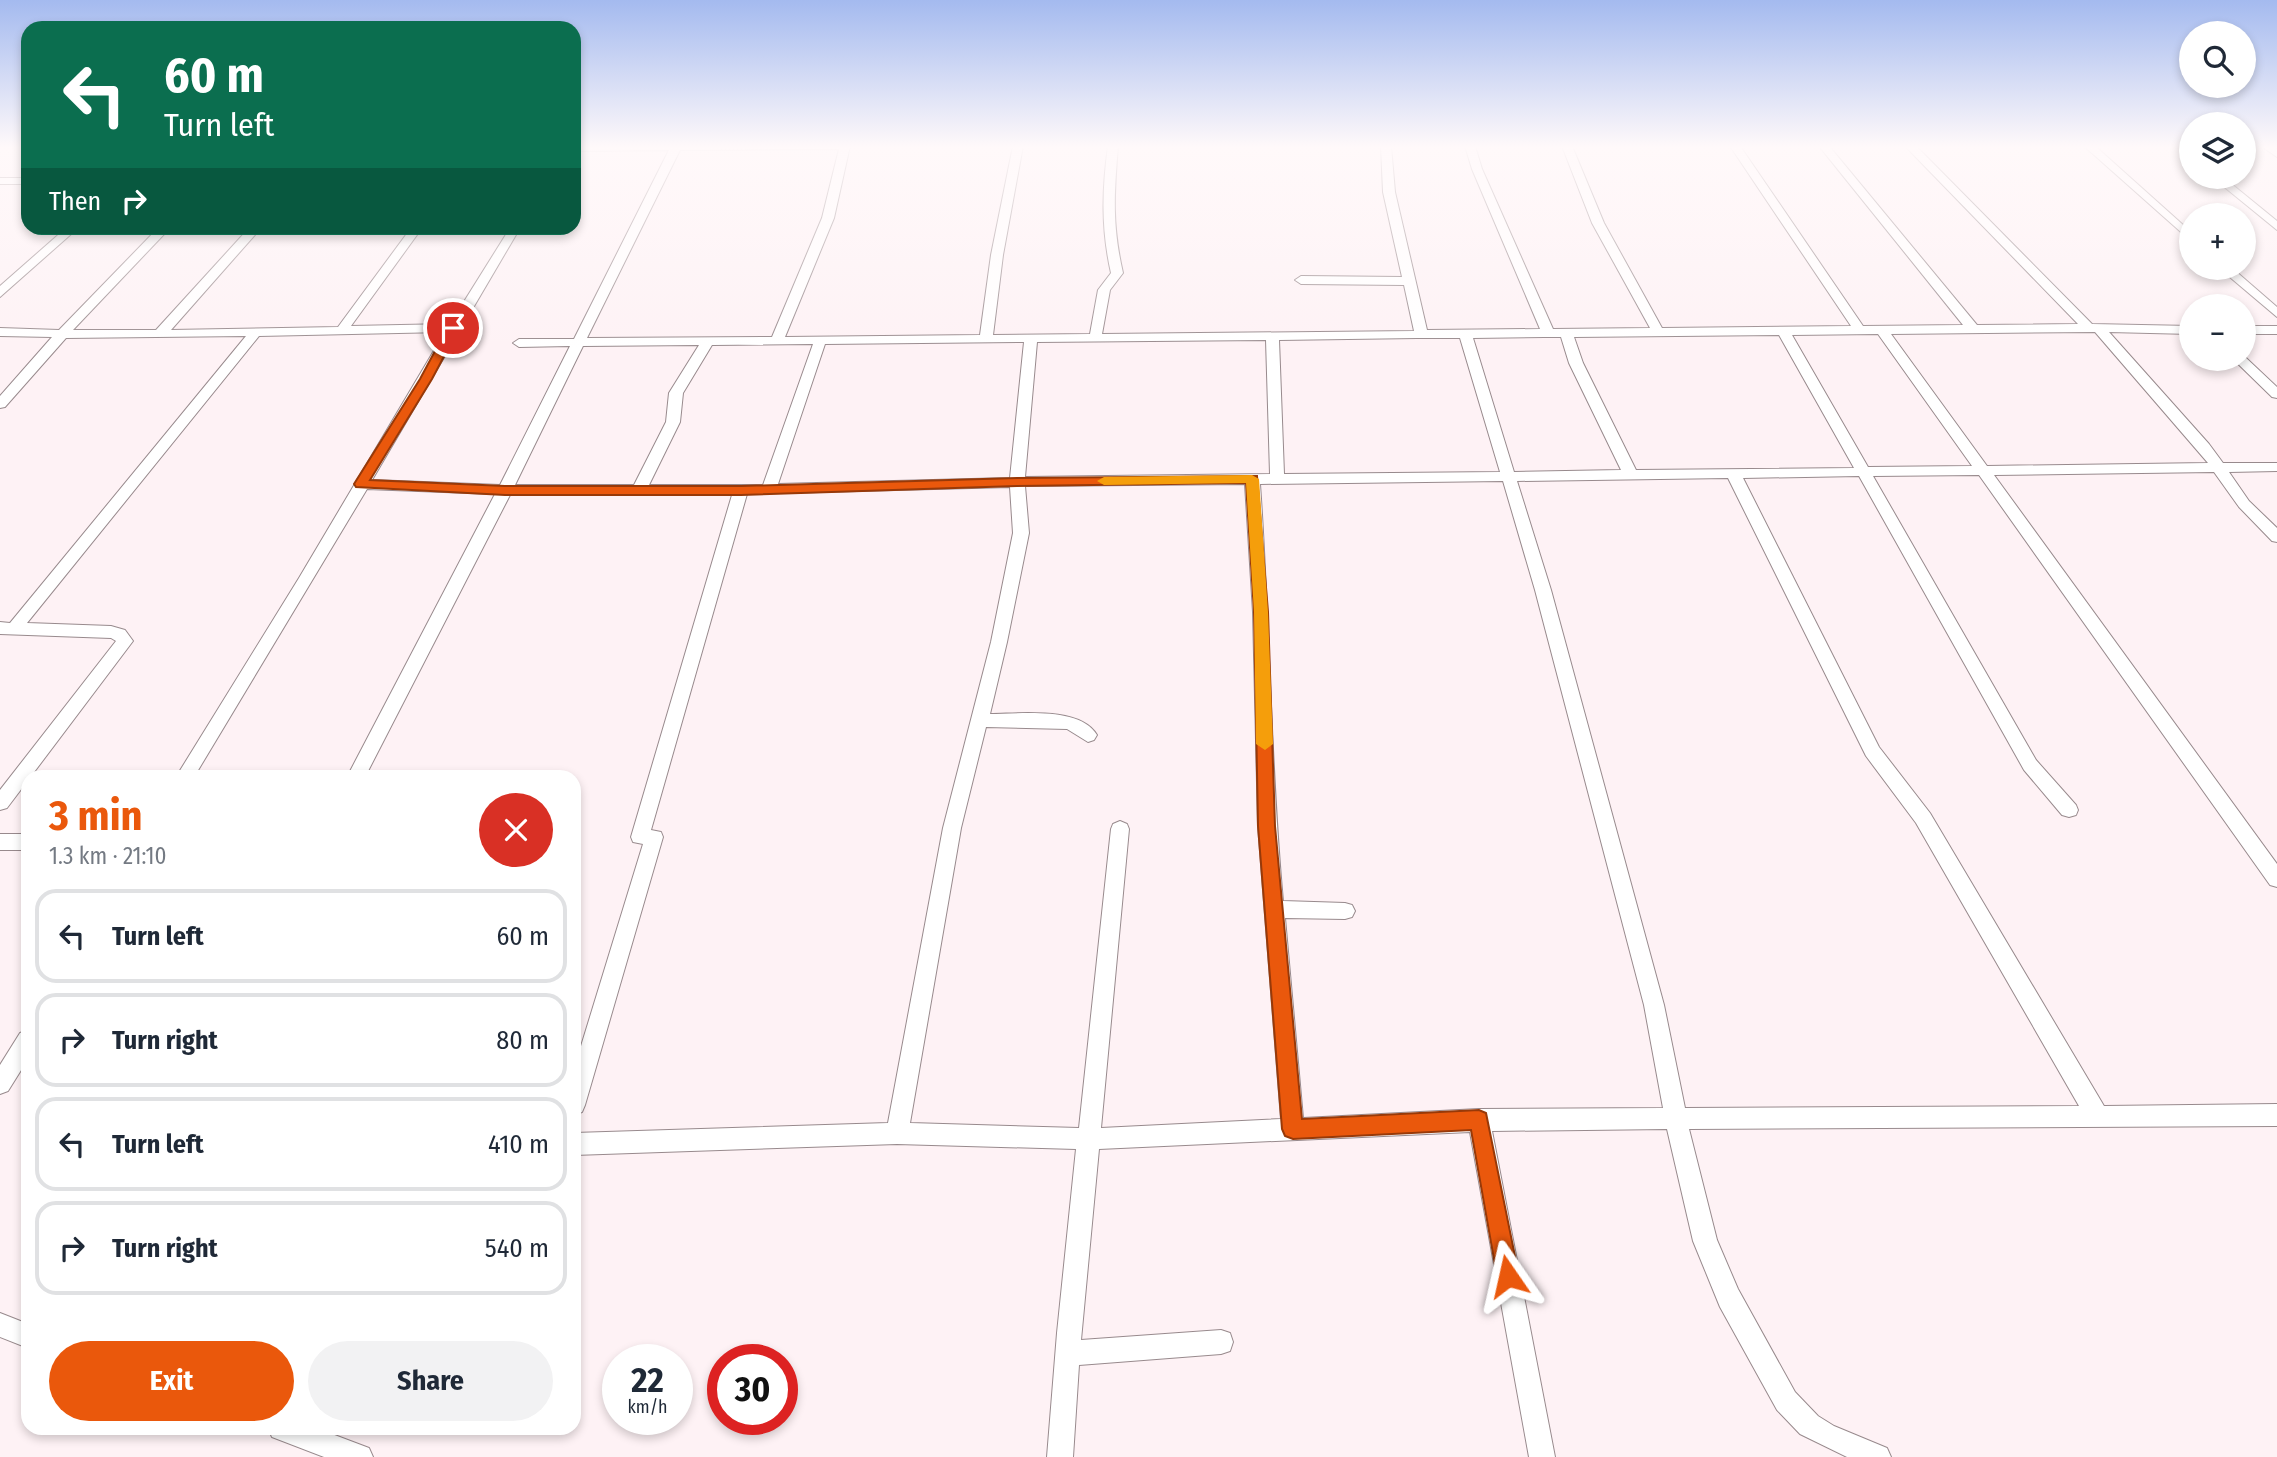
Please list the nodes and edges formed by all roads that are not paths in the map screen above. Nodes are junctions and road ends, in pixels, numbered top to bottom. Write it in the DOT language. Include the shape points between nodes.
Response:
graph roads {
  1 [pos="643,214"];
  2 [pos="829,214"];
  3 [pos="1005,214"];
  4 [pos="1107,214"];
  5 [pos="1394,214"];
  6 [pos="1497,214"];
  7 [pos="1594,214"];
  8 [pos="1781,214"];
  9 [pos="1877,214"];
  10 [pos="1978,214"];
  11 [pos="2164,214"];
  12 [pos="2261,214"];
  13 [pos="2179,227"];
  14 [pos="2277,228"];
  15 [pos="64,235"];
  16 [pos="157,235"];
  17 [pos="249,235"];
  18 [pos="411,235"];
  19 [pos="511,235"];
  20 [pos="1301,279"];
  21 [pos="2239,280"];
  22 [pos="1409,281"];
  23 [pos="0,293"];
  24 [pos="2277,313"];
  25 [pos="453,328"];
  26 [pos="2093,328"];
  27 [pos="1973,329"];
  28 [pos="1882,330"];
  29 [pos="2179,330"];
  30 [pos="2256,330"];
  31 [pos="2277,330"];
  32 [pos="341,331"];
  33 [pos="1860,331"];
  34 [pos="0,332"];
  35 [pos="1784,332"];
  36 [pos="255,333"];
  37 [pos="62,334"];
  38 [pos="160,334"];
  39 [pos="1659,334"];
  40 [pos="1549,335"];
  41 [pos="1567,335"];
  42 [pos="1422,336"];
  43 [pos="1466,336"];
  44 [pos="1272,337"];
  45 [pos="986,339"];
  46 [pos="1031,339"];
  47 [pos="1095,339"];
  48 [pos="777,341"];
  49 [pos="820,341"];
  50 [pos="707,342"];
  51 [pos="519,343"];
  52 [pos="578,344"];
  53 [pos="2253,371"];
  54 [pos="2277,394"];
  55 [pos="0,404"];
  56 [pos="2277,467"];
  57 [pos="2218,469"];
  58 [pos="1980,470"];
  59 [pos="1863,472"];
  60 [pos="1733,473"];
  61 [pos="1631,475"];
  62 [pos="1508,477"];
  63 [pos="1252,479"];
  64 [pos="1277,479"];
  65 [pos="1017,482"];
  66 [pos="361,484"];
  67 [pos="769,489"];
  68 [pos="505,490"];
  69 [pos="639,490"];
  70 [pos="741,490"];
  71 [pos="2277,537"];
  72 [pos="8,628"];
  73 [pos="979,720"];
  74 [pos="1087,735"];
  75 [pos="25,770"];
  76 [pos="189,770"];
  77 [pos="360,770"];
  78 [pos="21,776"];
  79 [pos="0,803"];
  80 [pos="2069,810"];
  81 [pos="1120,829"];
  82 [pos="0,842"];
  83 [pos="21,842"];
  84 [pos="2277,879"];
  85 [pos="1273,909"];
  86 [pos="1345,911"];
  87 [pos="21,1051"];
  88 [pos="581,1079"];
  89 [pos="0,1084"];
  90 [pos="2097,1115"];
  91 [pos="2277,1115"];
  92 [pos="1479,1120"];
  93 [pos="1676,1120"];
  94 [pos="1293,1129"];
  95 [pos="897,1133"];
  96 [pos="1089,1139"];
  97 [pos="581,1144"];
  98 [pos="0,1325"];
  99 [pos="21,1333"];
  100 [pos="1221,1342"];
  101 [pos="1068,1353"];
  102 [pos="300,1435"];
  103 [pos="360,1457"];
  104 [pos="1060,1457"];
  105 [pos="1542,1457"];
  106 [pos="1878,1457"];
  1 -- 52 [label="street"];
  2 -- 48 [label="street"];
  3 -- 45 [label="street"];
  4 -- 47 [label="street" via="1117,273 1104,290"];
  5 -- 22 [label="street"];
  6 -- 40 [label="street"];
  7 -- 39 [label="street"];
  8 -- 33 [label="street"];
  9 -- 27 [label="street"];
  10 -- 26 [label="street"];
  11 -- 13 [label="street"];
  12 -- 14 [label="street"];
  15 -- 23 [label="street"];
  16 -- 37 [label="street"];
  17 -- 38 [label="street"];
  18 -- 32 [label="street"];
  19 -- 25 [label="street"];
  20 -- 22 [label="street"];
  21 -- 24 [label="street"];
  22 -- 42 [label="street"];
  25 -- 32 [label="street"];
  25 -- 66 [label="street"];
  26 -- 27 [label="street"];
  26 -- 29 [label="street"];
  26 -- 57 [label="street" via="2204,447"];
  27 -- 28 [label="street"];
  28 -- 33 [label="street"];
  28 -- 58 [label="street"];
  30 -- 31 [label="street"];
  32 -- 36 [label="street"];
  33 -- 35 [label="street"];
  34 -- 37 [label="street"];
  35 -- 39 [label="street"];
  35 -- 59 [label="street"];
  36 -- 38 [label="street"];
  36 -- 72 [label="street"];
  37 -- 38 [label="street"];
  37 -- 55 [label="street"];
  39 -- 41 [label="street"];
  40 -- 41 [label="street"];
  40 -- 43 [label="street"];
  41 -- 61 [label="street"];
  42 -- 43 [label="street"];
  42 -- 44 [label="street"];
  43 -- 62 [label="street"];
  44 -- 47 [label="street"];
  44 -- 64 [label="street"];
  45 -- 46 [label="street"];
  45 -- 49 [label="street"];
  46 -- 47 [label="street"];
  46 -- 65 [label="street"];
  48 -- 49 [label="street"];
  48 -- 50 [label="street"];
  49 -- 67 [label="street"];
  50 -- 52 [label="street"];
  50 -- 69 [label="street" via="676,393 673,422"];
  51 -- 52 [label="street"];
  52 -- 68 [label="street"];
  53 -- 54 [label="street"];
  56 -- 57 [label="street"];
  57 -- 58 [label="street"];
  57 -- 71 [label="street"];
  58 -- 59 [label="street"];
  58 -- 84 [label="street"];
  59 -- 60 [label="street"];
  59 -- 80 [label="street" via="2030,765"];
  60 -- 61 [label="street"];
  60 -- 90 [label="street" via="1872,751 1923,818"];
  61 -- 62 [label="street"];
  62 -- 64 [label="street"];
  62 -- 93 [label="street" via="1543,590 1654,1005"];
  63 -- 64 [label="street"];
  63 -- 65 [label="street"];
  63 -- 85 [label="street"];
  65 -- 67 [label="street"];
  65 -- 73 [label="street" via="1021,533"];
  66 -- 68 [label="street"];
  66 -- 76 [label="street"];
  67 -- 70 [label="street"];
  68 -- 69 [label="street"];
  68 -- 77 [label="street"];
  69 -- 70 [label="street"];
  70 -- 88 [label="street"];
  72 -- 75 [label="street" via="111,632 125,641"];
  73 -- 74 [label="street" via="1067,722"];
  73 -- 95 [label="street" via="952,828"];
  78 -- 79 [label="street"];
  81 -- 96 [label="street"];
  82 -- 83 [label="street"];
  85 -- 86 [label="street"];
  85 -- 94 [label="street"];
  87 -- 89 [label="street"];
  90 -- 91 [label="street"];
  90 -- 93 [label="street"];
  92 -- 93 [label="street"];
  92 -- 94 [label="street"];
  92 -- 105 [label="street"];
  93 -- 106 [label="street" via="1705,1241 1729,1298 1786,1401 1825,1435"];
  94 -- 96 [label="street"];
  95 -- 96 [label="street"];
  95 -- 97 [label="street"];
  96 -- 101 [label="street"];
  98 -- 99 [label="street"];
  100 -- 101 [label="street"];
  101 -- 104 [label="street"];
  102 -- 103 [label="street"];
}
